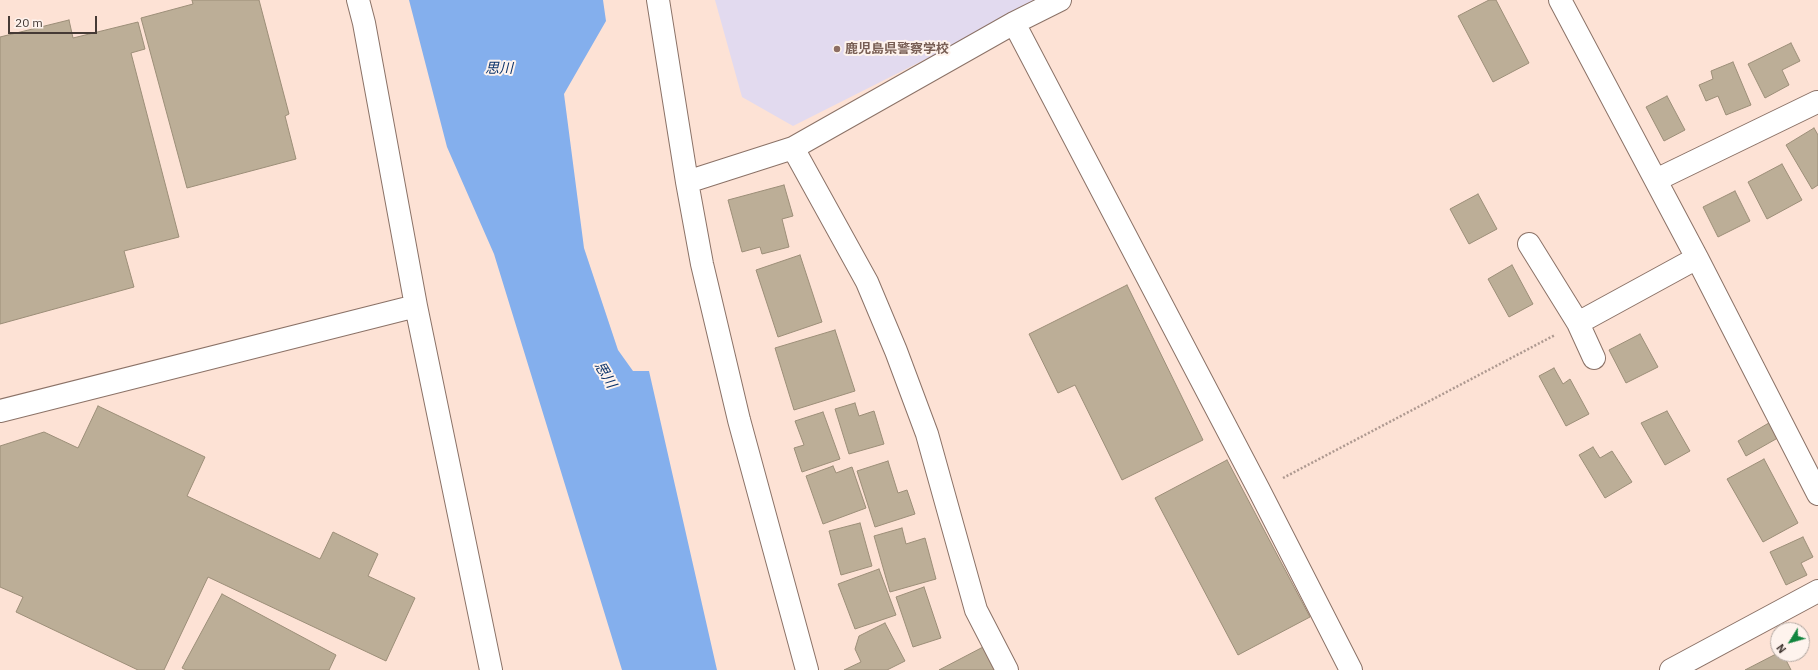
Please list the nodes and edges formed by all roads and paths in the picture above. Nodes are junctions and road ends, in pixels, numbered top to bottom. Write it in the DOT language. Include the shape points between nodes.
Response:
graph roads {
  1 [pos="358,0"];
  2 [pos="658,0"];
  3 [pos="1060,0"];
  4 [pos="1560,0"];
  5 [pos="1014,23"];
  6 [pos="1817,102"];
  7 [pos="793,148"];
  8 [pos="1656,180"];
  9 [pos="687,182"];
  10 [pos="1529,244"];
  11 [pos="1697,258"];
  12 [pos="416,306"];
  13 [pos="1578,323"];
  14 [pos="1594,358"];
  15 [pos="0,411"];
  16 [pos="1260,490"];
  17 [pos="1818,494"];
  18 [pos="1818,591"];
  19 [pos="491,670"];
  20 [pos="807,670"];
  21 [pos="1007,670"];
  22 [pos="1351,670"];
  23 [pos="1672,670"];
  1 -- 12 [label="street"];
  2 -- 9 [label="street"];
  3 -- 5 [label="street"];
  4 -- 8 [label="street"];
  5 -- 7 [label="street"];
  5 -- 16 [label="street"];
  6 -- 8 [label="street"];
  7 -- 9 [label="street"];
  7 -- 21 [label="street" via="867,282 896,351 927,434 976,610"];
  8 -- 11 [label="street"];
  9 -- 20 [label="street" via="702,264 739,420"];
  10 -- 13 [label="street"];
  11 -- 13 [label="street"];
  11 -- 17 [label="street"];
  12 -- 15 [label="street"];
  12 -- 19 [label="street"];
  13 -- 14 [label="street"];
  13 -- 16 [label="path"];
  16 -- 22 [label="street"];
  18 -- 23 [label="street"];
}
